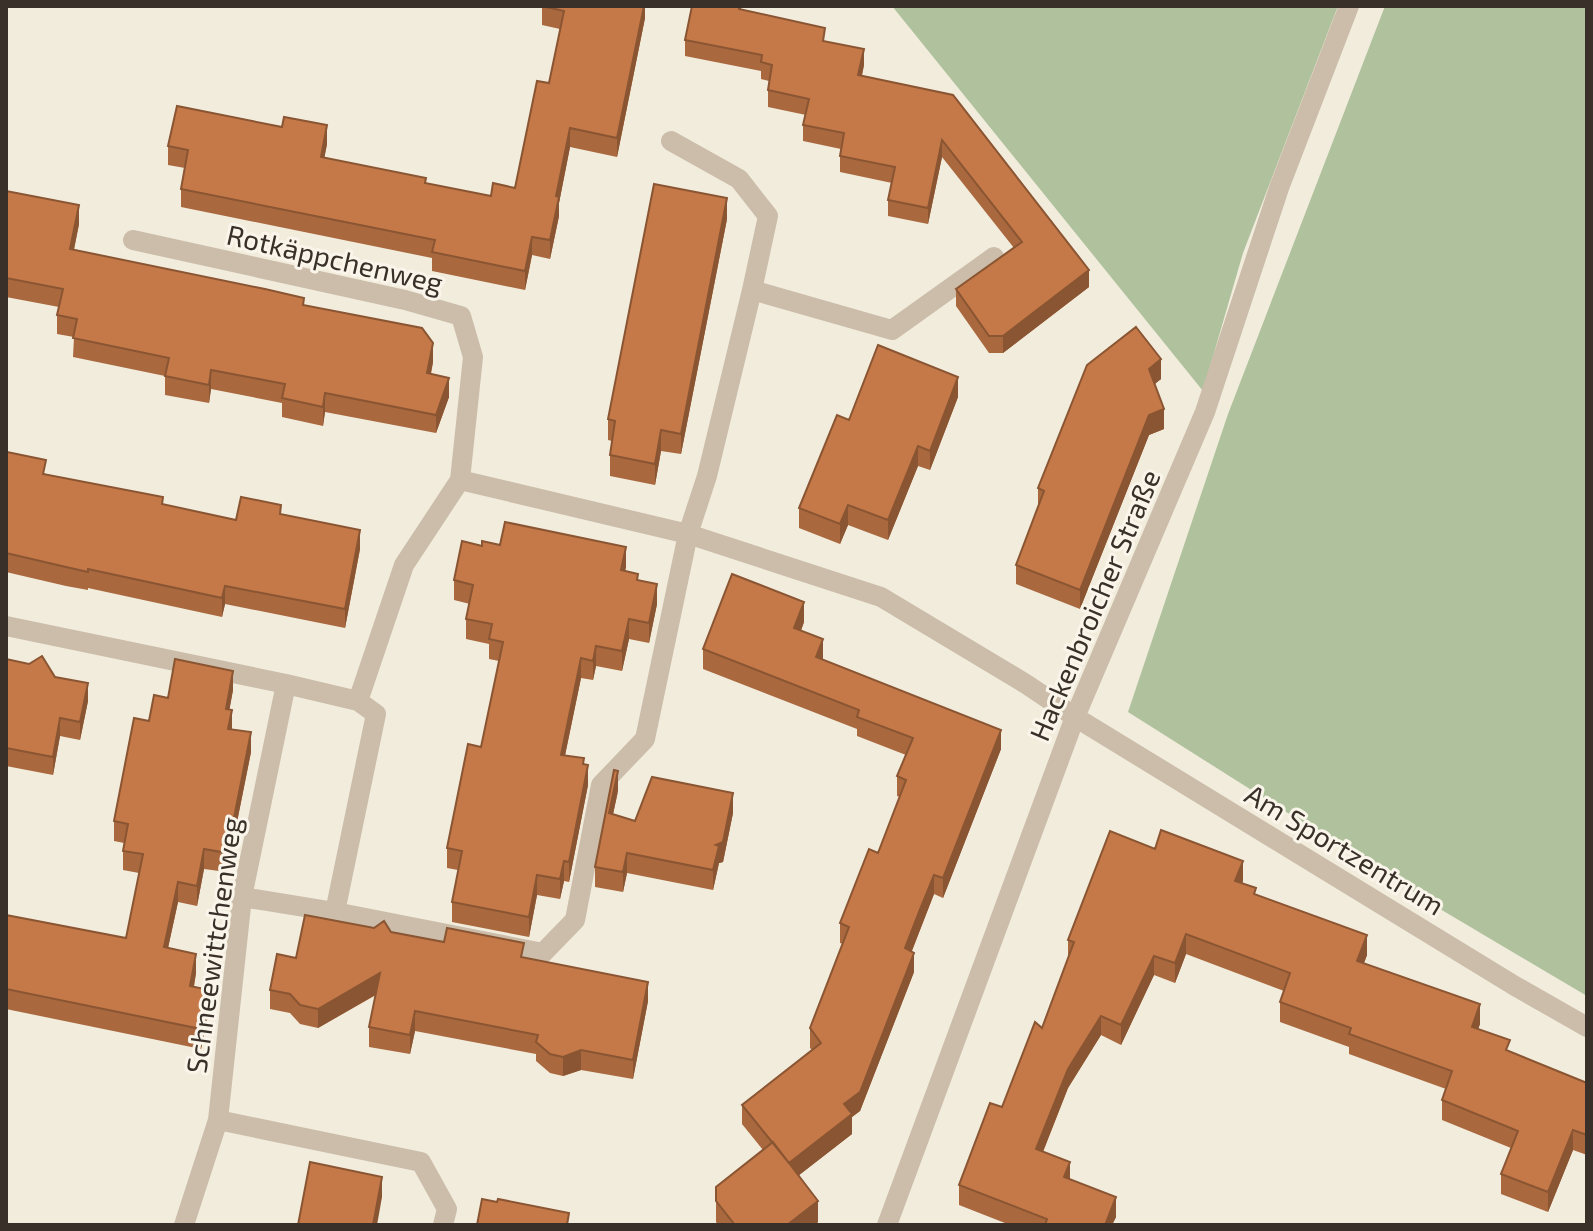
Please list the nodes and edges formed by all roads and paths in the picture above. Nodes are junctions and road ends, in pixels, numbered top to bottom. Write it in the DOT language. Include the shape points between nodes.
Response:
graph roads {
  1 [pos="1349,6"];
  2 [pos="671,141"];
  3 [pos="133,240"];
  4 [pos="994,257"];
  5 [pos="752,290"];
  6 [pos="460,480"];
  7 [pos="688,534"];
  8 [pos="6,626"];
  9 [pos="286,684"];
  10 [pos="358,701"];
  11 [pos="1075,717"];
  12 [pos="242,897"];
  13 [pos="335,912"];
  14 [pos="1587,1027"];
  15 [pos="218,1120"];
  16 [pos="184,1225"];
  17 [pos="443,1225"];
  18 [pos="887,1225"];
  1 -- 11 [label="street, Hackenbroicher Straße" via="1279,188 1205,412"];
  2 -- 5 [label="street" via="739,179 768,216"];
  3 -- 6 [label="street, Rotkäppchenweg" via="461,316 473,357"];
  4 -- 5 [label="street" via="892,330"];
  5 -- 7 [label="street"];
  6 -- 7 [label="street"];
  6 -- 10 [label="street" via="404,565"];
  7 -- 11 [label="street" via="881,597"];
  7 -- 13 [label="street" via="645,739 601,785 575,920 543,953"];
  8 -- 9 [label="street"];
  9 -- 10 [label="street"];
  9 -- 12 [label="street, Schneewittchenweg"];
  10 -- 13 [label="street" via="376,714"];
  11 -- 14 [label="street, Am Sportzentrum"];
  11 -- 18 [label="street, Hackenbroicher Straße"];
  12 -- 13 [label="street"];
  12 -- 15 [label="street, Schneewittchenweg"];
  15 -- 16 [label="street, Schneewittchenweg"];
  15 -- 17 [label="street" via="421,1162 447,1209"];
}
